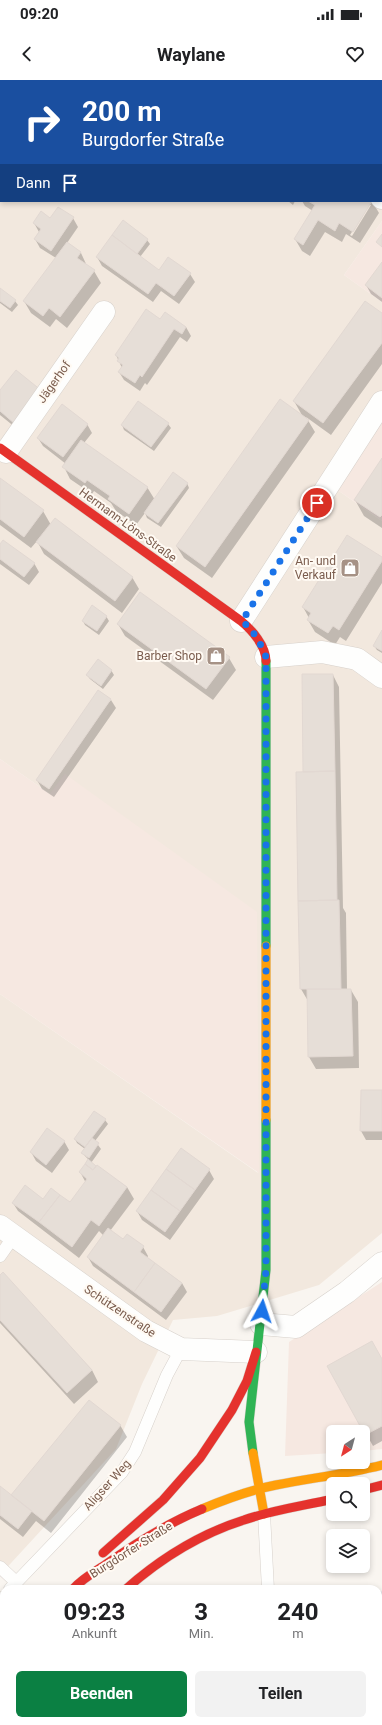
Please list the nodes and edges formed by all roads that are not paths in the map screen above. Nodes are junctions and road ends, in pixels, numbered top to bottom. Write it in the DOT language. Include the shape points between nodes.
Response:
graph roads {
  1 [pos="104,312"];
  2 [pos="382,402"];
  3 [pos="3,450"];
  4 [pos="242,621"];
  5 [pos="266,657"];
  6 [pos="382,677"];
  7 [pos="7,1231"];
  8 [pos="0,1256"];
  9 [pos="382,1263"];
  10 [pos="261,1324"];
  11 [pos="181,1349"];
  12 [pos="256,1352"];
  13 [pos="382,1465"];
  14 [pos="382,1485"];
  15 [pos="370,1488"];
  16 [pos="259,1489"];
  17 [pos="326,1501"];
  18 [pos="264,1514"];
  19 [pos="0,1567"];
  20 [pos="13,1585"];
  21 [pos="77,1585"];
  22 [pos="78,1585"];
  23 [pos="131,1585"];
  24 [pos="268,1585"];
  1 -- 3 [label="street, Jägerhof"];
  2 -- 4 [label="street"];
  3 -- 4 [label="street, Hermann-Löns-Straße"];
  4 -- 5 [label="street" via="253,631"];
  5 -- 6 [label="street" via="322,652 357,659"];
  5 -- 10 [label="street" via="266,1270"];
  7 -- 8 [label="lane"];
  7 -- 11 [label="street, Schützenstraße" via="146,1331"];
  9 -- 10 [label="street" via="347,1292 296,1327"];
  10 -- 12 [label="street"];
  11 -- 12 [label="street, Schützenstraße"];
  11 -- 20 [label="lane, Aligser Weg" via="167,1375 136,1452 122,1472"];
  12 -- 16 [label="street" via="249,1422"];
  12 -- 21 [label="street" via="247,1381 232,1410 200,1458 163,1500 108,1547"];
  13 -- 16 [label="street, Burgdorfer Straße"];
  14 -- 15 [label="street"];
  16 -- 18 [label="street"];
  16 -- 22 [label="street, Burgdorfer Straße" via="218,1502 144,1538"];
  17 -- 18 [label="street"];
  18 -- 23 [label="street" via="233,1523 193,1543 161,1562"];
  18 -- 24 [label="lane"];
  19 -- 20 [label="lane, Aligser Weg"];
}
